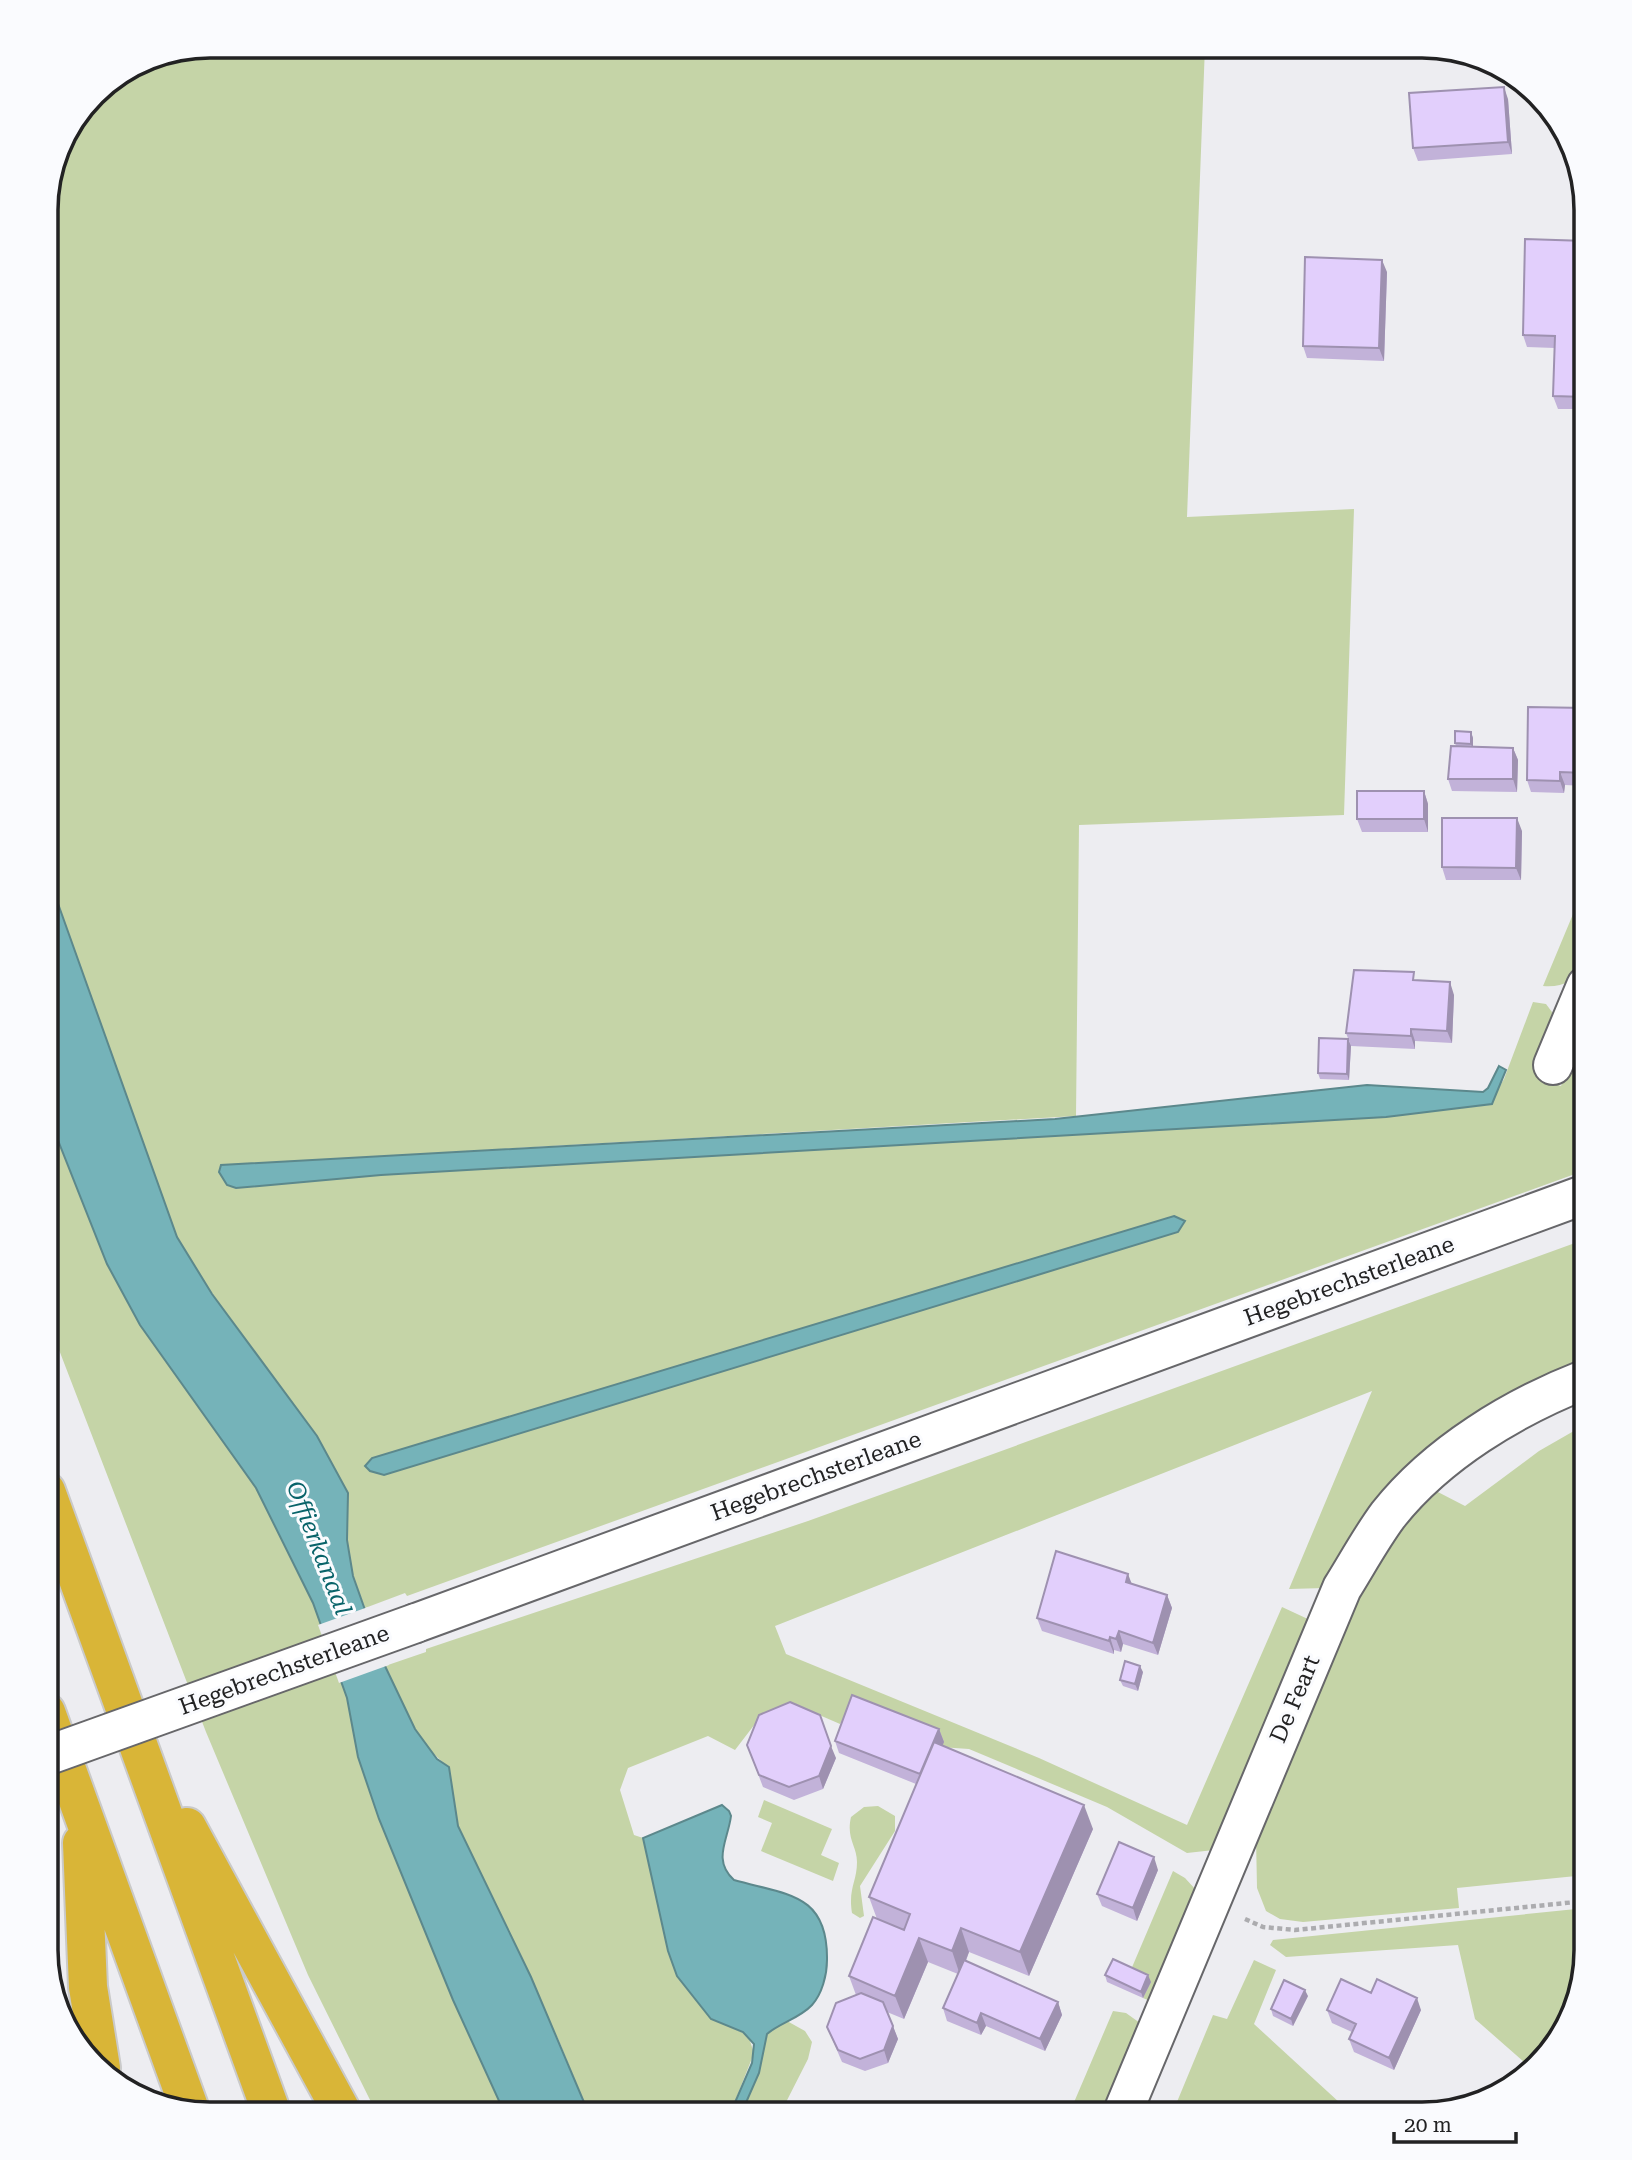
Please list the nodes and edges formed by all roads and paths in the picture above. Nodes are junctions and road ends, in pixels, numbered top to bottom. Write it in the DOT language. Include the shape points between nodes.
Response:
graph roads {
  1 [pos="1574,1016"];
  2 [pos="1553,1065"];
  3 [pos="1574,1199"];
  4 [pos="1574,1385"];
  5 [pos="58,1526"];
  6 [pos="122,1706"];
  7 [pos="58,1745"];
  8 [pos="58,1752"];
  9 [pos="80,1806"];
  10 [pos="1574,1902"];
  11 [pos="1208,1905"];
  12 [pos="99,2055"];
  13 [pos="187,2100"];
  14 [pos="267,2102"];
  15 [pos="336,2102"];
  16 [pos="1127,2102"];
  1 -- 2 [label="street"];
  3 -- 8 [label="street, Hegebrechsterleane, bridge"];
  4 -- 11 [label="street, De Feart" via="1503,1418 1421,1482 1389,1515 1342,1588"];
  5 -- 6 [label="highway"];
  6 -- 14 [label="highway"];
  6 -- 15 [label="highway"];
  7 -- 9 [label="highway"];
  9 -- 12 [label="highway" via="88,1987"];
  9 -- 13 [label="highway"];
  10 -- 11 [label="path" via="1295,1930 1264,1927"];
  11 -- 16 [label="street, De Feart"];
}
